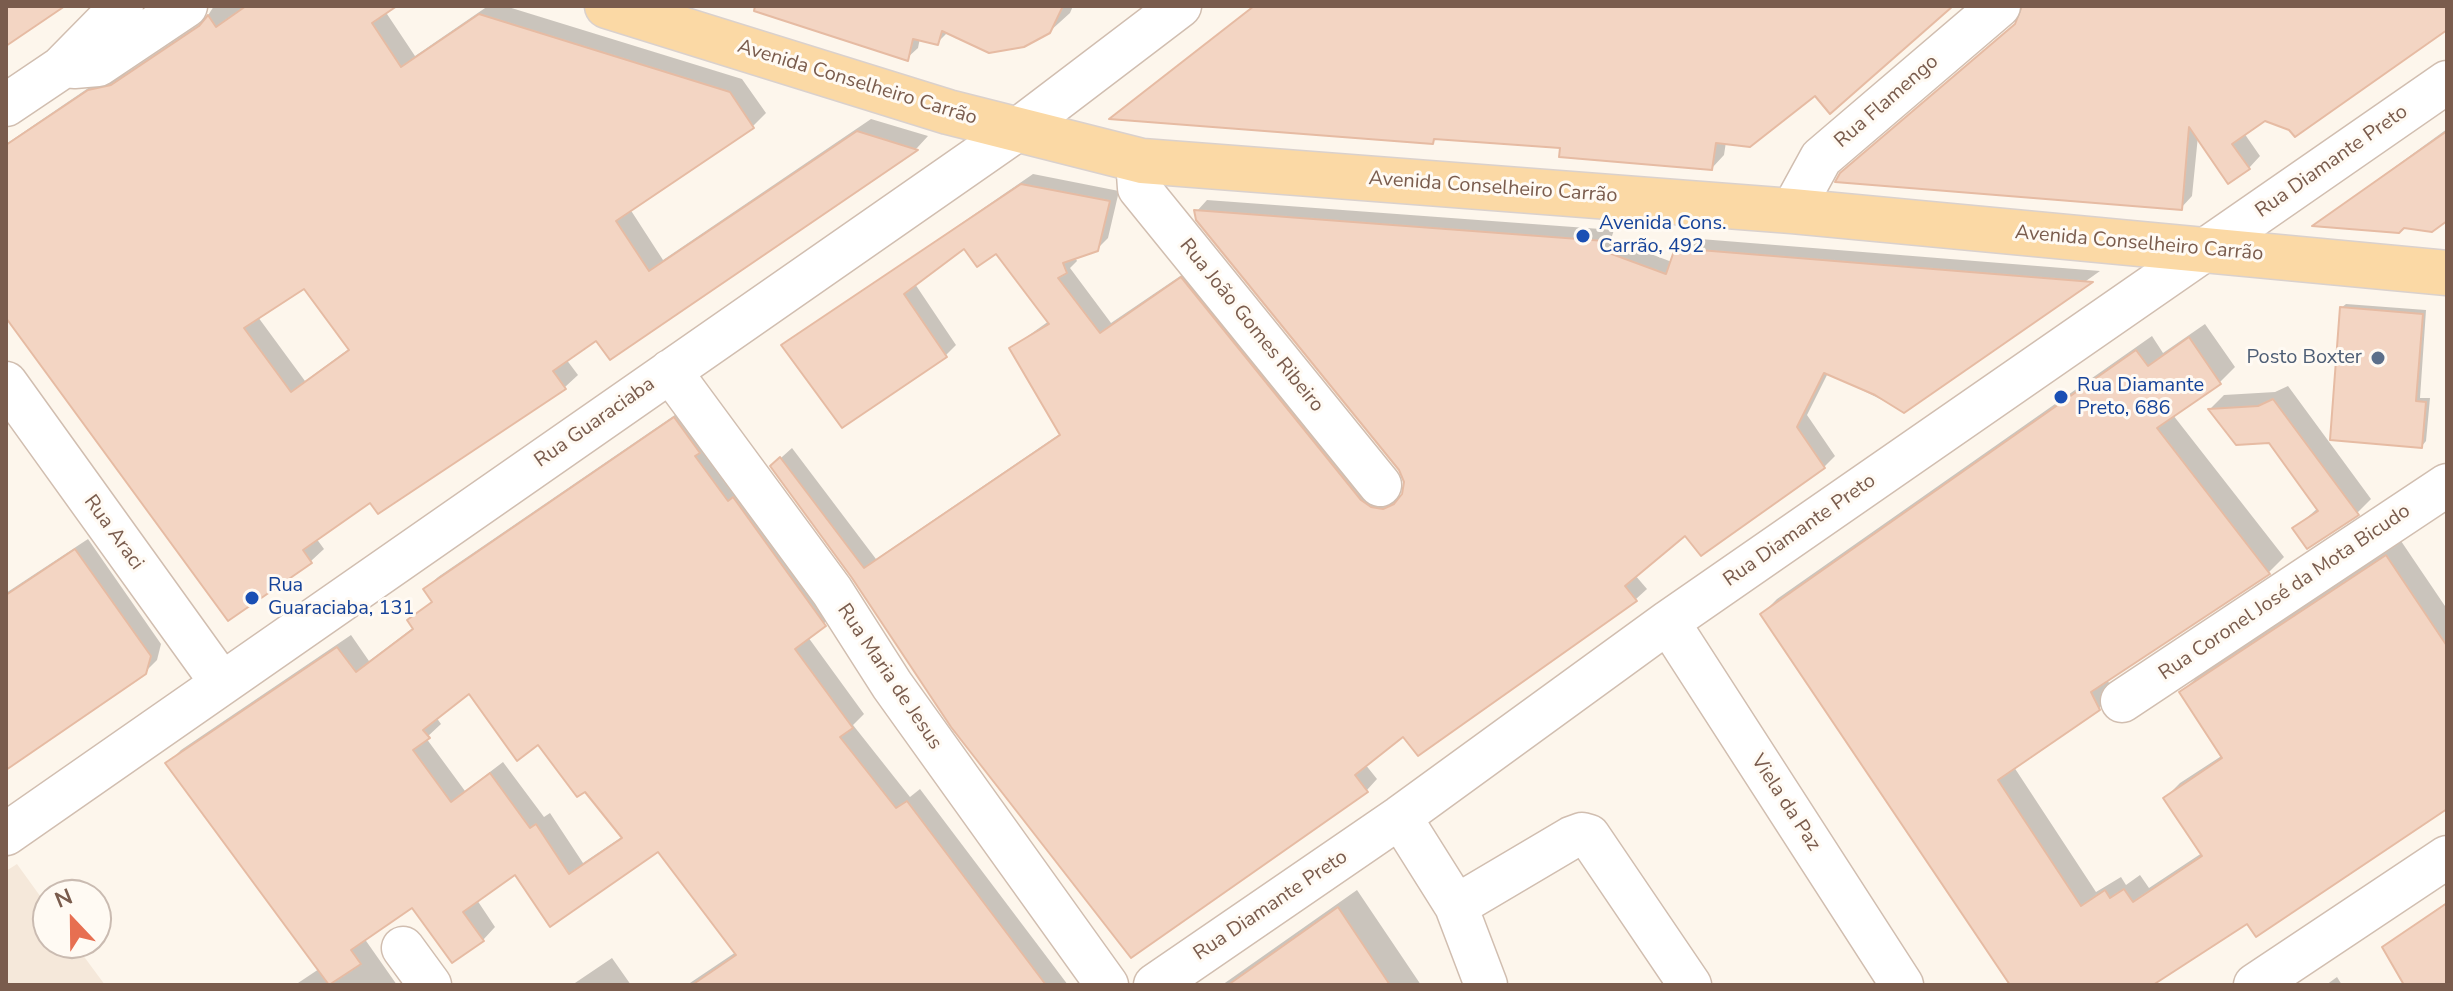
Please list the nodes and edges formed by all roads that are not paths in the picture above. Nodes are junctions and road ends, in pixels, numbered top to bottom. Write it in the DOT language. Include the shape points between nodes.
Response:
graph roads {
  1 [pos="122,6"];
  2 [pos="186,6"];
  3 [pos="607,6"];
  4 [pos="1180,6"];
  5 [pos="1999,6"];
  6 [pos="61,68"];
  7 [pos="2447,82"];
  8 [pos="6,105"];
  9 [pos="1017,130"];
  10 [pos="1137,160"];
  11 [pos="1792,211"];
  12 [pos="2207,251"];
  13 [pos="2447,273"];
  14 [pos="670,371"];
  15 [pos="6,383"];
  16 [pos="1380,485"];
  17 [pos="2447,485"];
  18 [pos="1668,622"];
  19 [pos="221,682"];
  20 [pos="2122,701"];
  21 [pos="1400,817"];
  22 [pos="6,834"];
  23 [pos="2447,857"];
  24 [pos="1456,906"];
  25 [pos="403,948"];
  26 [pos="430,985"];
  27 [pos="1107,985"];
  28 [pos="1155,985"];
  29 [pos="1486,985"];
  30 [pos="1690,985"];
  31 [pos="1902,985"];
  32 [pos="2255,985"];
  1 -- 6 [label="street"];
  2 -- 6 [label="street" via="98,65"];
  3 -- 9 [label="main road, Avenida Conselheiro Carrão"];
  4 -- 9 [label="street, Rua Guaraciaba"];
  5 -- 11 [label="street, Rua Flamengo" via="1821,158"];
  6 -- 8 [label="street"];
  7 -- 12 [label="street, Rua Diamante Preto"];
  9 -- 10 [label="main road, Avenida Conselheiro Carrão"];
  9 -- 14 [label="street, Rua Guaraciaba"];
  10 -- 11 [label="main road, Avenida Conselheiro Carrão"];
  10 -- 16 [label="street, Rua João Gomes Ribeiro" via="1139,188"];
  11 -- 12 [label="main road, Avenida Conselheiro Carrão"];
  12 -- 13 [label="main road, Avenida Conselheiro Carrão"];
  12 -- 18 [label="street, Rua Diamante Preto"];
  14 -- 19 [label="street, Rua Guaraciaba"];
  14 -- 27 [label="street, Rua Maria de Jesus" via="832,591 901,697"];
  15 -- 19 [label="street, Rua Araci"];
  17 -- 20 [label="street, Rua Coronel José da Mota Bicudo"];
  18 -- 21 [label="street, Rua Diamante Preto"];
  18 -- 31 [label="street, Viela da Paz"];
  19 -- 22 [label="street, Rua Guaraciaba"];
  21 -- 24 [label="street"];
  21 -- 28 [label="street, Rua Diamante Preto"];
  23 -- 32 [label="street"];
  24 -- 29 [label="street"];
  24 -- 30 [label="street" via="1571,838 1589,836"];
  25 -- 26 [label="street"];
}
